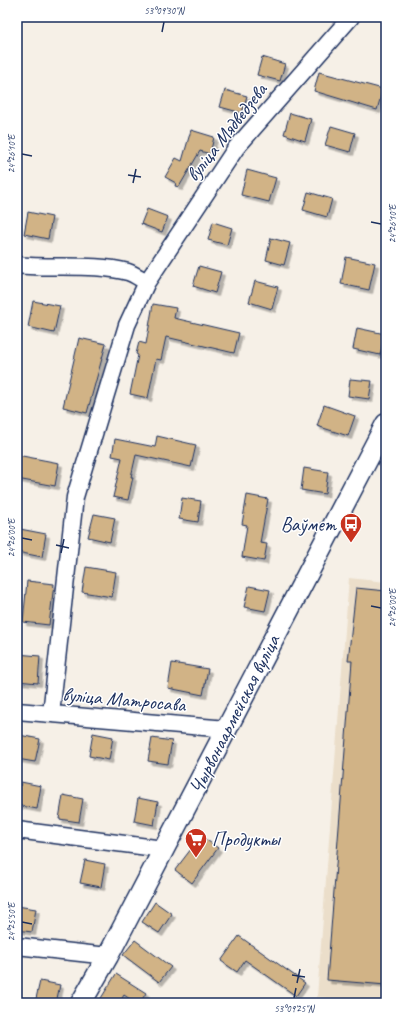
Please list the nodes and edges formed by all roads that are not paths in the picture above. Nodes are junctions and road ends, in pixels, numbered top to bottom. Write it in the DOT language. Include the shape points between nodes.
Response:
graph roads {
  1 [pos="350,17"];
  2 [pos="17,265"];
  3 [pos="147,282"];
  4 [pos="386,424"];
  5 [pos="17,711"];
  6 [pos="51,714"];
  7 [pos="227,728"];
  8 [pos="17,830"];
  9 [pos="163,849"];
  10 [pos="17,946"];
  11 [pos="108,956"];
  12 [pos="81,1003"];
  1 -- 3 [label="street, вуліца Мядведзева" via="236,148"];
  2 -- 3 [label="street" via="40,268 80,266 128,272"];
  3 -- 6 [label="street, вуліца Мядведзева" via="127,325 75,497"];
  4 -- 7 [label="street, Чырвонаармейская вуліца"];
  5 -- 6 [label="street, вуліца Матросава"];
  6 -- 7 [label="street, вуліца Матросава"];
  7 -- 9 [label="street, Чырвонаармейская вуліца"];
  8 -- 9 [label="street"];
  9 -- 11 [label="street, Чырвонаармейская вуліца"];
  10 -- 11 [label="street"];
  11 -- 12 [label="street, Чырвонаармейская вуліца"];
}
